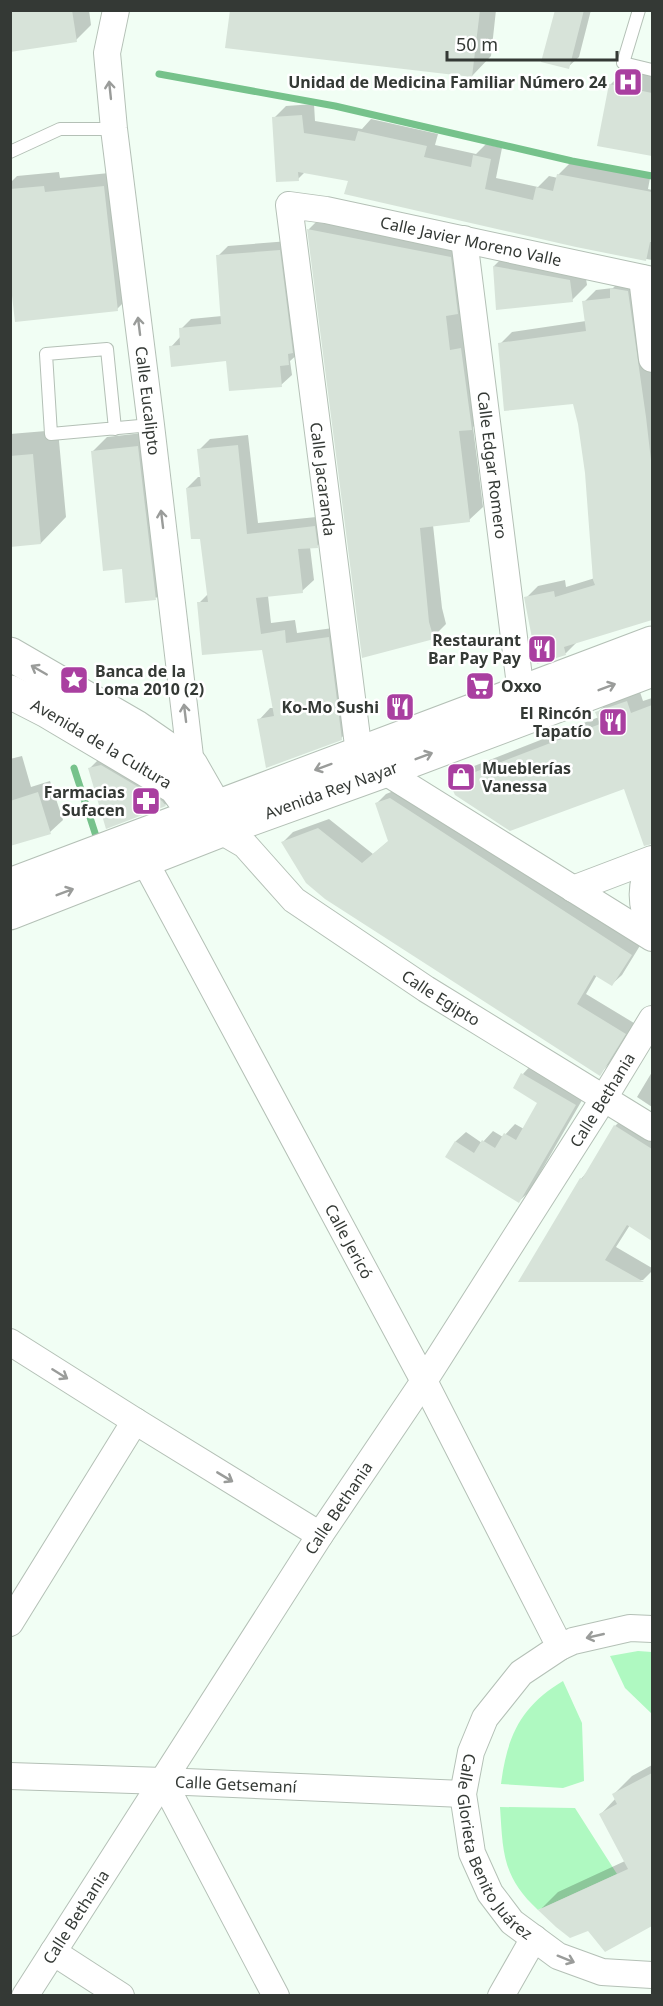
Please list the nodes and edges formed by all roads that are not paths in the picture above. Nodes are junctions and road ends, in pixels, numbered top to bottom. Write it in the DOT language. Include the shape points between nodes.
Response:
graph roads {
  1 [pos="116,10"];
  2 [pos="639,10"];
  3 [pos="652,70"];
  4 [pos="114,129"];
  5 [pos="10,152"];
  6 [pos="289,205"];
  7 [pos="464,239"];
  8 [pos="647,279"];
  9 [pos="652,359"];
  10 [pos="152,425"];
  11 [pos="115,429"];
  12 [pos="652,643"];
  13 [pos="10,654"];
  14 [pos="652,670"];
  15 [pos="10,692"];
  16 [pos="521,693"];
  17 [pos="127,740"];
  18 [pos="372,762"];
  19 [pos="183,776"];
  20 [pos="223,824"];
  21 [pos="139,850"];
  22 [pos="652,858"];
  23 [pos="652,864"];
  24 [pos="10,885"];
  25 [pos="573,889"];
  26 [pos="10,913"];
  27 [pos="652,932"];
  28 [pos="652,938"];
  29 [pos="652,1019"];
  30 [pos="604,1098"];
  31 [pos="652,1128"];
  32 [pos="10,1342"];
  33 [pos="424,1381"];
  34 [pos="135,1421"];
  35 [pos="320,1535"];
  36 [pos="10,1623"];
  37 [pos="652,1629"];
  38 [pos="560,1647"];
  39 [pos="10,1776"];
  40 [pos="163,1780"];
  41 [pos="463,1794"];
  42 [pos="534,1938"];
  43 [pos="53,1952"];
  44 [pos="652,1975"];
  45 [pos="26,1995"];
  46 [pos="121,1995"];
  47 [pos="276,1995"];
  48 [pos="501,1995"];
  4 -- 1 [label="street, Calle Eucalipto, one-way" via="107,53"];
  2 -- 3 [label="lane" via="623,63"];
  4 -- 5 [label="lane" via="60,129"];
  10 -- 4 [label="street, Calle Eucalipto, one-way"];
  6 -- 7 [label="street, Calle Javier Moreno Valle"];
  6 -- 18 [label="street, Calle Jacaranda"];
  7 -- 8 [label="street, Calle Javier Moreno Valle"];
  7 -- 16 [label="street, Calle Edgar Romero"];
  8 -- 9 [label="street"];
  10 -- 11 [label="lane"];
  19 -- 10 [label="street, Calle Eucalipto, one-way"];
  11 -- 11 [label="lane" via="51,434 46,354 107,349"];
  12 -- 16 [label="main road, Avenida Rey Nayar"];
  17 -- 13 [label="main road, Avenida de la Cultura, one-way"];
  18 -- 14 [label="main road, Avenida Rey Nayar, one-way"];
  15 -- 17 [label="main road, Avenida de la Cultura" via="47,711"];
  16 -- 18 [label="main road, Avenida Rey Nayar"];
  17 -- 19 [label="main road, Avenida de la Cultura"];
  18 -- 20 [label="main road, Avenida Rey Nayar"];
  18 -- 25 [label="street"];
  19 -- 20 [label="main road, Avenida de la Cultura"];
  20 -- 21 [label="main road, Avenida Rey Nayar"];
  20 -- 30 [label="street, Calle Egipto" via="294,900 426,989"];
  21 -- 24 [label="main road, Avenida Rey Nayar"];
  26 -- 21 [label="main road, Avenida Rey Nayar, one-way"];
  21 -- 33 [label="street, Calle Jericó"];
  22 -- 25 [label="street"];
  23 -- 27 [label="street" via="643,886 642,903"];
  25 -- 28 [label="street"];
  29 -- 30 [label="street, Calle Bethania"];
  30 -- 31 [label="street, Calle Egipto"];
  30 -- 33 [label="street, Calle Bethania"];
  32 -- 34 [label="street, one-way"];
  33 -- 35 [label="street, Calle Bethania"];
  33 -- 38 [label="street, Calle Jericó"];
  34 -- 35 [label="street, one-way"];
  34 -- 36 [label="street"];
  35 -- 40 [label="street, Calle Bethania"];
  37 -- 38 [label="street, Calle Glorieta Benito Juárez, one-way" via="630,1628"];
  38 -- 41 [label="street, Calle Glorieta Benito Juárez" via="521,1673 486,1718 471,1752"];
  39 -- 40 [label="street, Calle Getsemaní"];
  40 -- 41 [label="street, Calle Getsemaní"];
  40 -- 43 [label="street, Calle Bethania"];
  40 -- 47 [label="street"];
  41 -- 42 [label="street, Calle Glorieta Benito Juárez" via="472,1853 490,1893 512,1922"];
  42 -- 44 [label="street, Calle Glorieta Benito Juárez, one-way" via="558,1956 602,1972"];
  42 -- 48 [label="street"];
  43 -- 45 [label="street, Calle Bethania"];
  43 -- 46 [label="street"];
}
